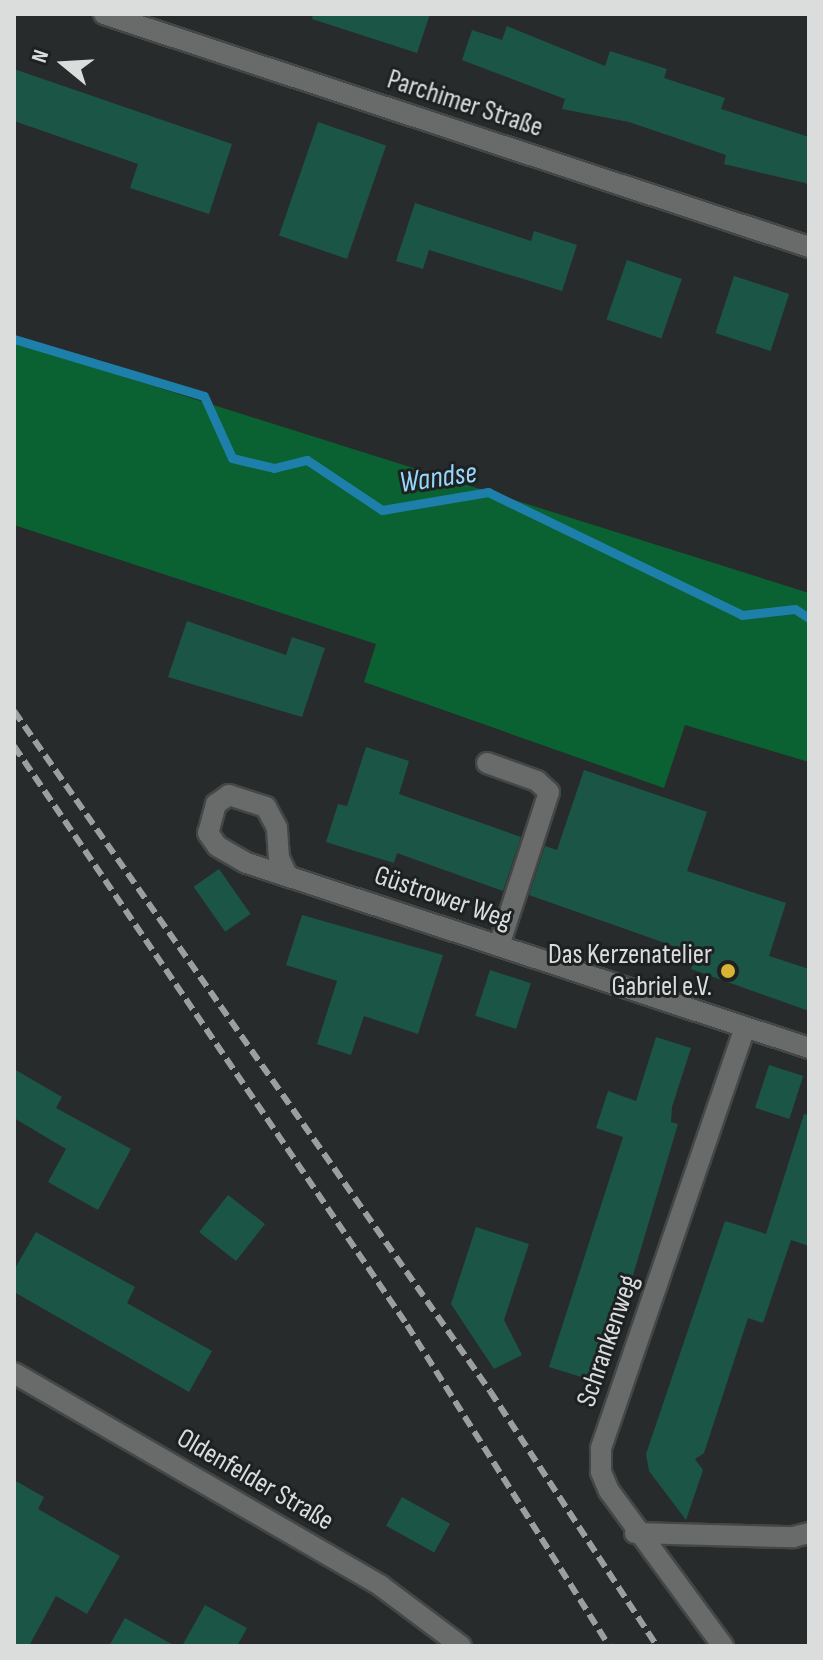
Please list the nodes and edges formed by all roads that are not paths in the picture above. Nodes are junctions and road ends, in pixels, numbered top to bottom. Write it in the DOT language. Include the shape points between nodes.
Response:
graph roads {
  1 [pos="104,14"];
  2 [pos="809,247"];
  3 [pos="487,763"];
  4 [pos="287,875"];
  5 [pos="499,946"];
  6 [pos="745,1028"];
  7 [pos="809,1048"];
  8 [pos="14,1373"];
  9 [pos="635,1533"];
  10 [pos="809,1533"];
  11 [pos="461,1646"];
  12 [pos="723,1646"];
  1 -- 2 [label="street, Parchimer Straße"];
  3 -- 5 [label="street" via="537,781 549,792"];
  4 -- 5 [label="street, Güstrower Weg"];
  5 -- 6 [label="street, Güstrower Weg"];
  6 -- 7 [label="street, Güstrower Weg"];
  6 -- 9 [label="street, Schrankenweg" via="601,1448 605,1482"];
  8 -- 11 [label="street, Oldenfelder Straße" via="381,1586"];
  9 -- 10 [label="street"];
  9 -- 12 [label="street, Schrankenweg"];
}
